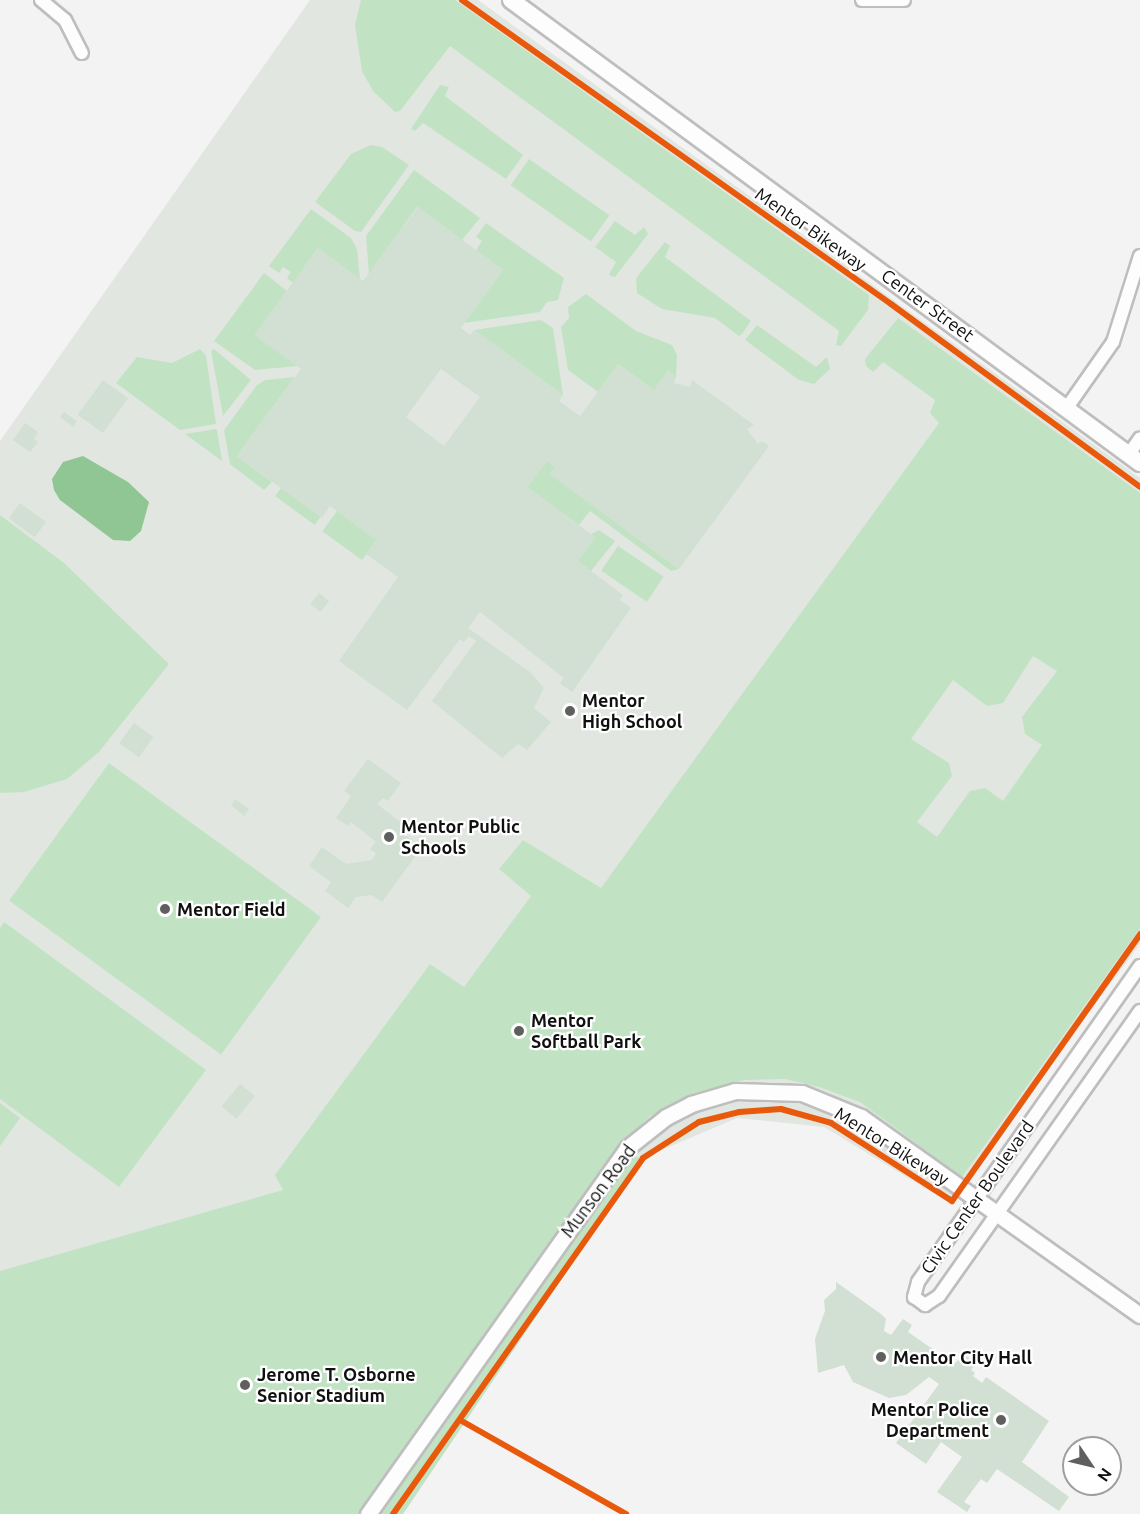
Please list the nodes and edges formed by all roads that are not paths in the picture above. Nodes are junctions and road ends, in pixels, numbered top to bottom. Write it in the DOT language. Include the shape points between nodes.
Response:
graph roads {
  1 [pos="41,0"];
  2 [pos="511,0"];
  3 [pos="862,0"];
  4 [pos="904,0"];
  5 [pos="82,53"];
  6 [pos="1140,256"];
  7 [pos="1066,409"];
  8 [pos="1140,438"];
  9 [pos="1134,458"];
  10 [pos="1140,966"];
  11 [pos="1140,1011"];
  12 [pos="977,1198"];
  13 [pos="998,1213"];
  14 [pos="1140,1315"];
  15 [pos="368,1514"];
  1 -- 5 [label="street" via="65,20"];
  2 -- 7 [label="main road, Center Street"];
  3 -- 4 [label="street"];
  6 -- 7 [label="street" via="1113,342"];
  7 -- 9 [label="main road, Center Street"];
  8 -- 9 [label="street"];
  10 -- 12 [label="street, Civic Center Boulevard"];
  11 -- 13 [label="street, Civic Center Boulevard"];
  12 -- 13 [label="street, Munson Road"];
  12 -- 13 [label="street, Civic Center Boulevard" via="918,1282 914,1297 926,1305 939,1296"];
  12 -- 15 [label="street, Munson Road" via="861,1117 818,1098 754,1089 682,1108 641,1136 617,1160"];
  13 -- 14 [label="street, Munson Road"];
}
